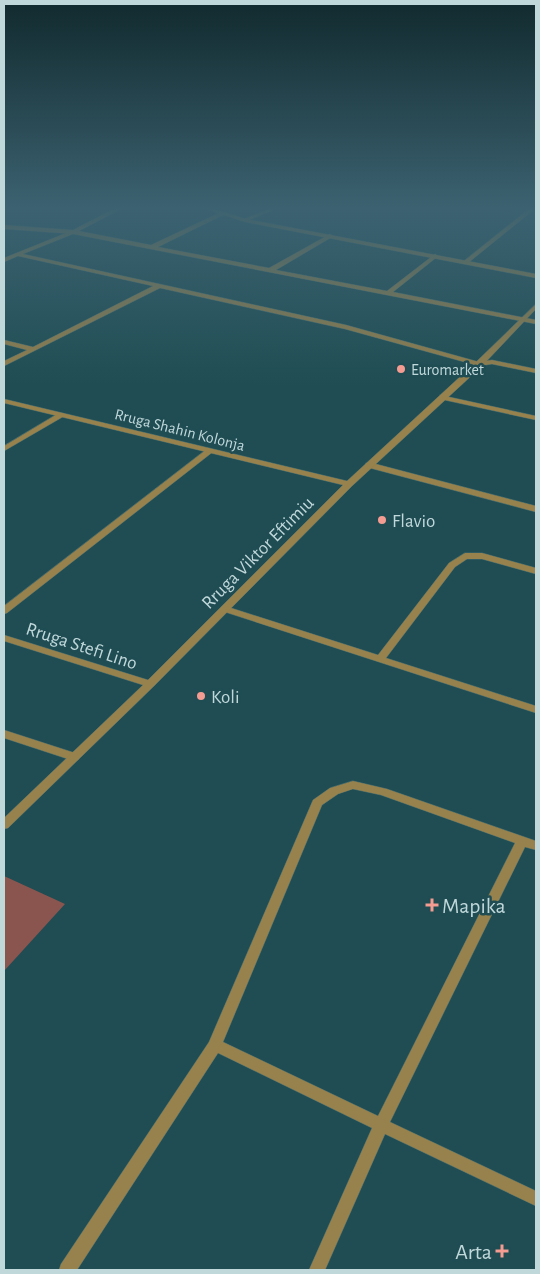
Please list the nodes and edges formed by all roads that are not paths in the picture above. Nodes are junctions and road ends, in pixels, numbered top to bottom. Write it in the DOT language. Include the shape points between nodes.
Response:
graph roads {
  1 [pos="76,267"];
  2 [pos="258,267"];
  3 [pos="275,267"];
  4 [pos="420,267"];
  5 [pos="493,267"];
  6 [pos="271,270"];
  7 [pos="536,276"];
  8 [pos="158,286"];
  9 [pos="388,293"];
  10 [pos="536,306"];
  11 [pos="523,319"];
  12 [pos="536,322"];
  13 [pos="4,342"];
  14 [pos="33,349"];
  15 [pos="4,364"];
  16 [pos="479,364"];
  17 [pos="536,370"];
  18 [pos="443,397"];
  19 [pos="4,400"];
  20 [pos="62,414"];
  21 [pos="536,418"];
  22 [pos="4,449"];
  23 [pos="210,451"];
  24 [pos="370,465"];
  25 [pos="349,484"];
  26 [pos="536,509"];
  27 [pos="536,571"];
  28 [pos="225,609"];
  29 [pos="4,611"];
  30 [pos="4,638"];
  31 [pos="380,659"];
  32 [pos="150,684"];
  33 [pos="536,710"];
  34 [pos="4,734"];
  35 [pos="74,758"];
  36 [pos="4,825"];
  37 [pos="529,844"];
  38 [pos="215,1045"];
  39 [pos="381,1125"];
  40 [pos="536,1199"];
  41 [pos="67,1270"];
  42 [pos="317,1270"];
  1 -- 8 [label="street"];
  2 -- 6 [label="street"];
  3 -- 6 [label="street"];
  4 -- 9 [label="street"];
  5 -- 7 [label="street"];
  6 -- 9 [label="street"];
  8 -- 14 [label="street"];
  8 -- 16 [label="street" via="346,327"];
  9 -- 11 [label="street"];
  10 -- 11 [label="street, Rruga Viktor Eftimiu"];
  11 -- 12 [label="street"];
  11 -- 16 [label="street, Rruga Viktor Eftimiu"];
  13 -- 14 [label="street"];
  14 -- 15 [label="street"];
  16 -- 17 [label="street" via="492,362"];
  16 -- 18 [label="street, Rruga Viktor Eftimiu"];
  18 -- 21 [label="street"];
  18 -- 24 [label="street, Rruga Viktor Eftimiu"];
  19 -- 20 [label="street, Rruga Shahin Kolonja"];
  20 -- 22 [label="street"];
  20 -- 23 [label="street, Rruga Shahin Kolonja"];
  23 -- 25 [label="street, Rruga Shahin Kolonja"];
  23 -- 29 [label="street"];
  24 -- 25 [label="street, Rruga Viktor Eftimiu"];
  24 -- 26 [label="street"];
  25 -- 28 [label="street, Rruga Viktor Eftimiu"];
  27 -- 31 [label="street" via="482,556 465,556 452,565"];
  28 -- 31 [label="street"];
  28 -- 32 [label="street, Rruga Viktor Eftimiu"];
  30 -- 32 [label="street, Rruga Stefi Lino"];
  31 -- 33 [label="street"];
  32 -- 35 [label="street, Rruga Viktor Eftimiu"];
  34 -- 35 [label="street"];
  35 -- 36 [label="street, Rruga Viktor Eftimiu"];
  37 -- 38 [label="street" via="383,792 353,785 334,791 317,803"];
  37 -- 39 [label="street"];
  38 -- 39 [label="street"];
  38 -- 41 [label="street"];
  39 -- 40 [label="street"];
  39 -- 42 [label="street"];
}
